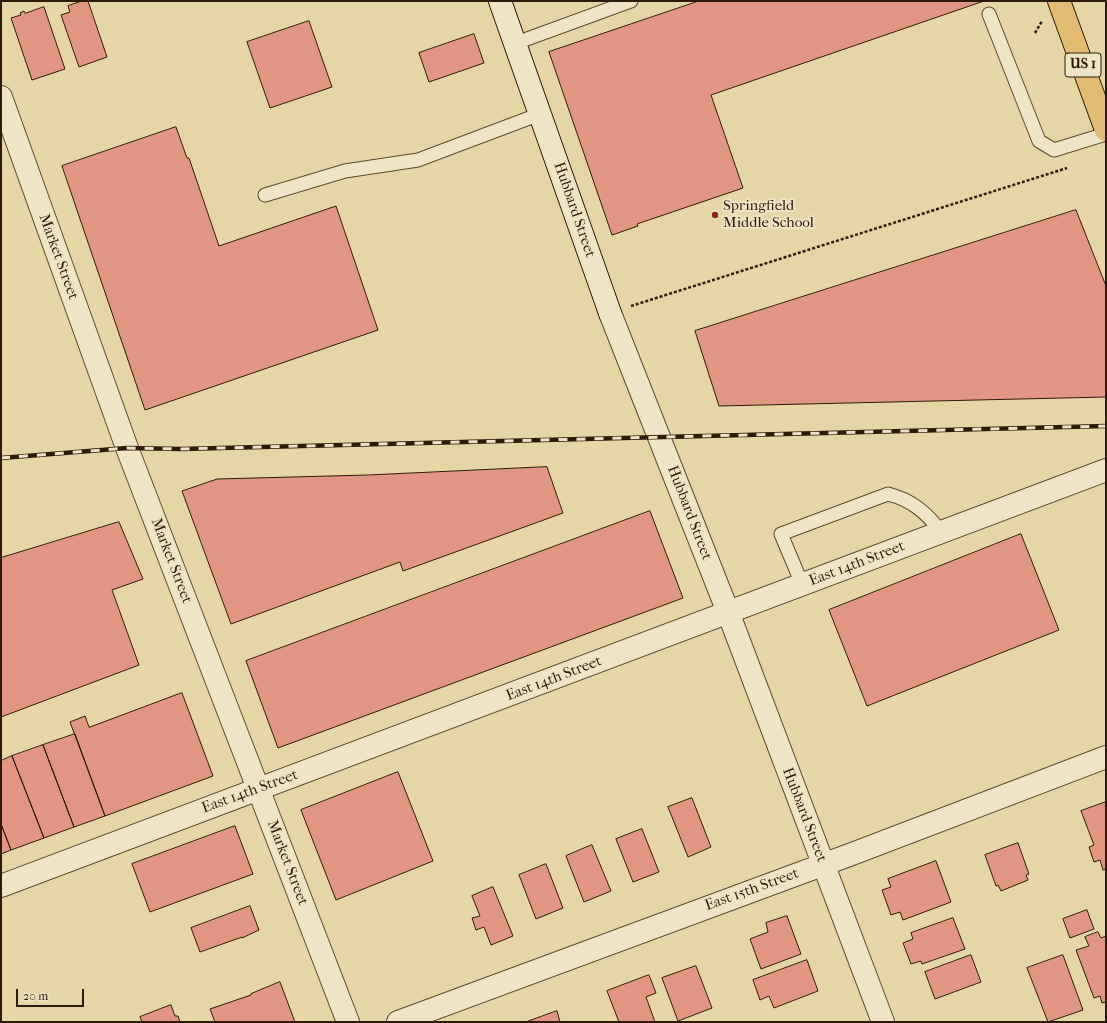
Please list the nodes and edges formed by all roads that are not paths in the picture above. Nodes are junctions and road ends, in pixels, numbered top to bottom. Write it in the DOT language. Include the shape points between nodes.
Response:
graph roads {
  1 [pos="500,1"];
  2 [pos="631,1"];
  3 [pos="1059,1"];
  4 [pos="989,14"];
  5 [pos="516,43"];
  6 [pos="1,96"];
  7 [pos="540,114"];
  8 [pos="1106,130"];
  9 [pos="1106,134"];
  10 [pos="265,195"];
  11 [pos="1106,470"];
  12 [pos="941,532"];
  13 [pos="802,584"];
  14 [pos="728,612"];
  15 [pos="1106,757"];
  16 [pos="259,789"];
  17 [pos="822,864"];
  18 [pos="1,886"];
  19 [pos="348,1022"];
  20 [pos="398,1022"];
  21 [pos="883,1022"];
  1 -- 5 [label="street, Hubbard Street"];
  2 -- 5 [label="lane"];
  3 -- 8 [label="main road, US 1"];
  4 -- 9 [label="lane" via="1039,141 1054,150"];
  5 -- 7 [label="street, Hubbard Street"];
  6 -- 16 [label="street, Market Street" via="127,448"];
  7 -- 10 [label="lane" via="418,160 345,171"];
  7 -- 14 [label="street, Hubbard Street" via="610,313"];
  11 -- 12 [label="street, East 14th Street"];
  12 -- 13 [label="street, East 14th Street"];
  12 -- 13 [label="lane" via="930,517 918,507 888,494 781,534"];
  13 -- 14 [label="street, East 14th Street"];
  14 -- 16 [label="street, East 14th Street"];
  14 -- 17 [label="street, Hubbard Street"];
  15 -- 17 [label="street, East 15th Street"];
  16 -- 18 [label="street, East 14th Street"];
  16 -- 19 [label="street, Market Street"];
  17 -- 20 [label="street, East 15th Street"];
  17 -- 21 [label="street, Hubbard Street"];
}
